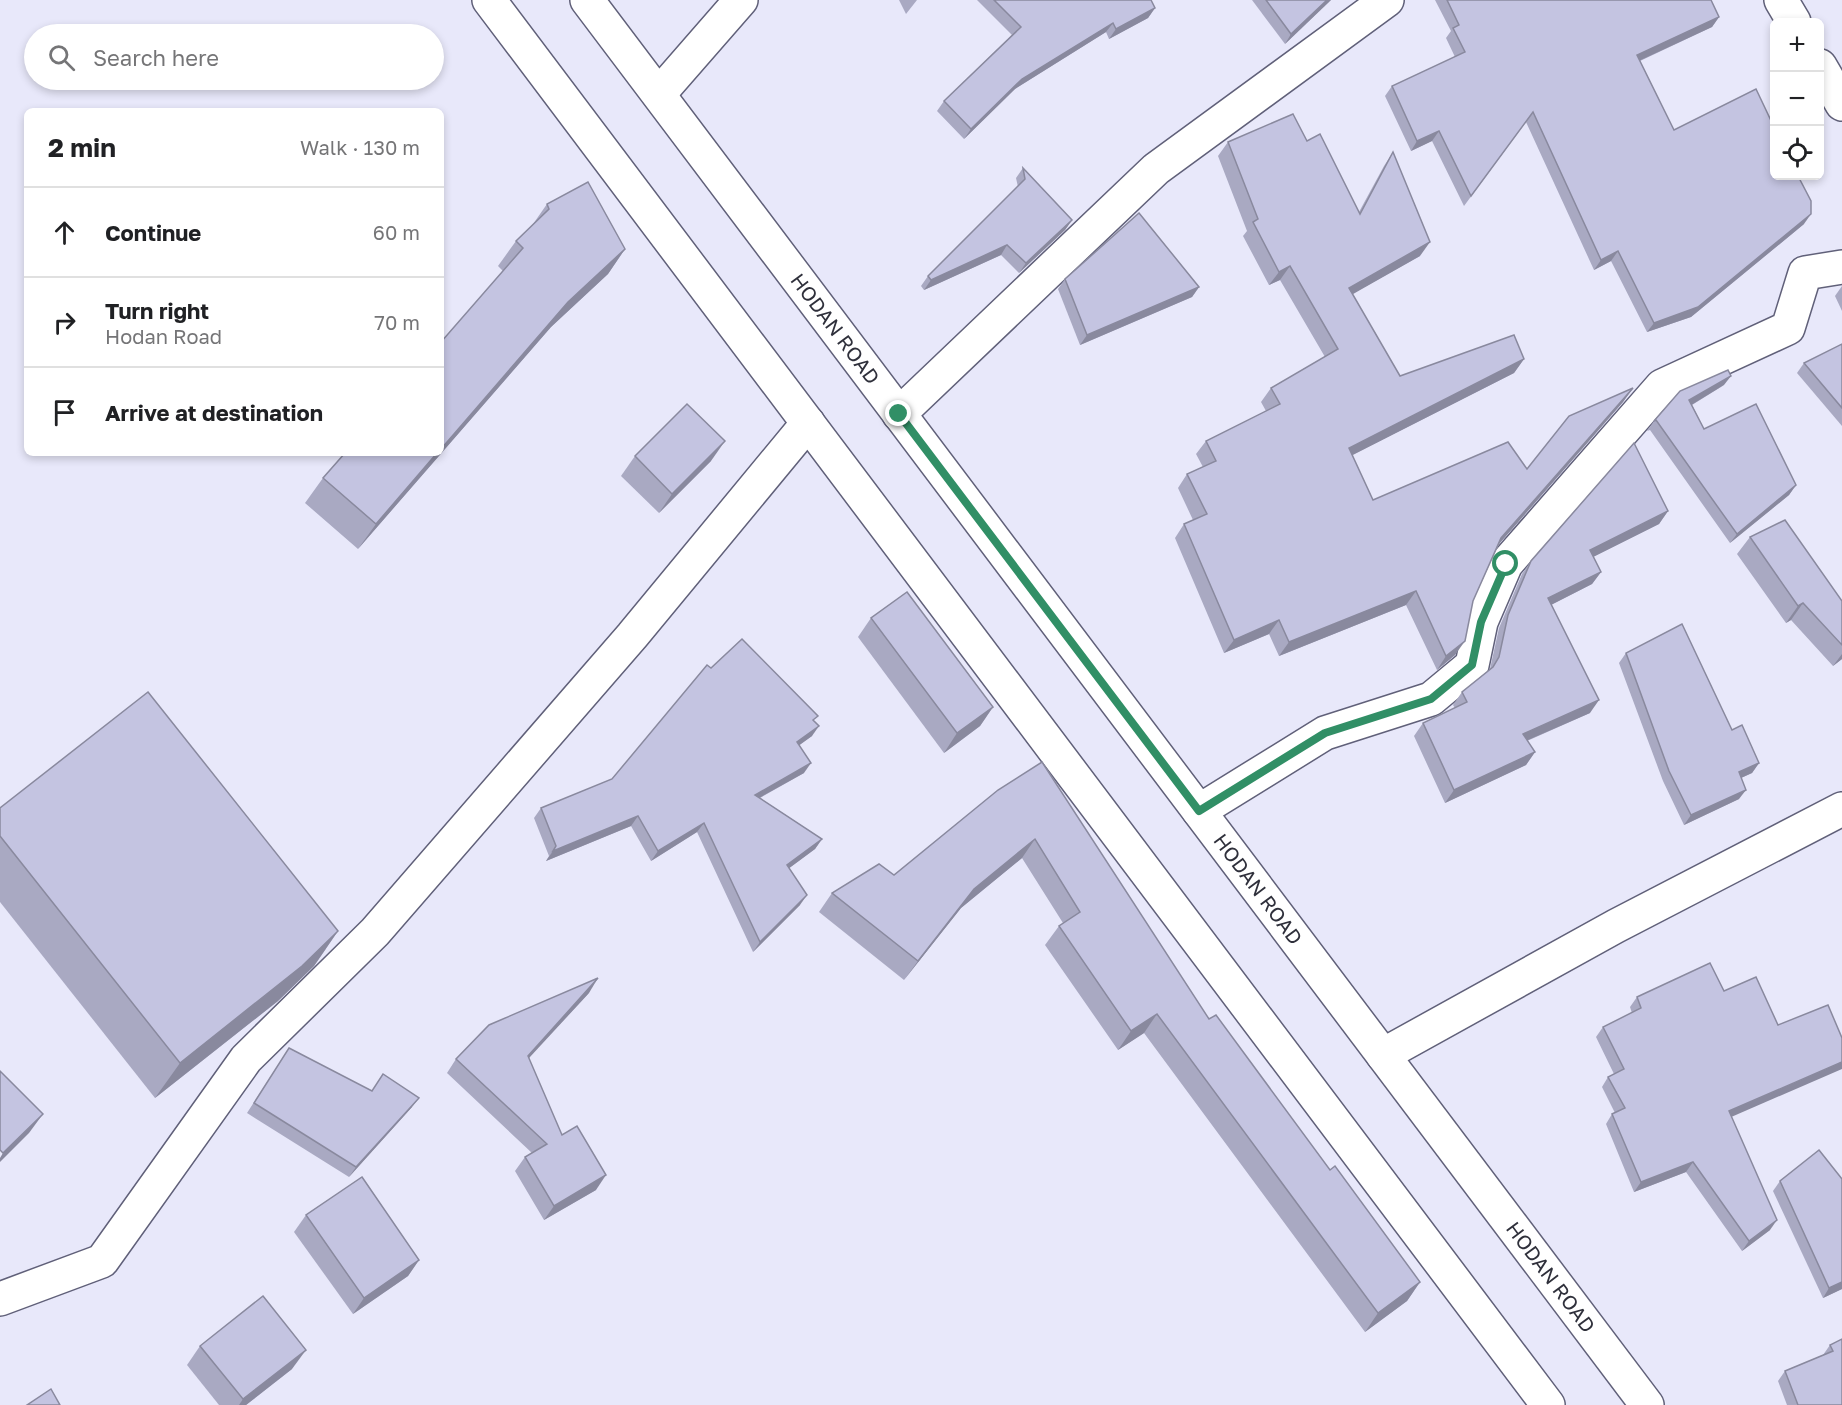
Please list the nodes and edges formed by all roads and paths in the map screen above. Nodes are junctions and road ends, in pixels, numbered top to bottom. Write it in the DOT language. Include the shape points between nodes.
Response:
graph roads {
  1 [pos="489,0"];
  2 [pos="587,0"];
  3 [pos="741,0"];
  4 [pos="1387,0"];
  5 [pos="1781,0"];
  6 [pos="1792,18"];
  7 [pos="1823,72"];
  8 [pos="659,94"];
  9 [pos="1842,104"];
  10 [pos="1842,267"];
  11 [pos="899,414"];
  12 [pos="808,423"];
  13 [pos="1842,809"];
  14 [pos="1199,811"];
  15 [pos="1383,1054"];
  16 [pos="0,1299"];
  17 [pos="1548,1405"];
  18 [pos="1647,1405"];
  1 -- 12 [label="main road"];
  2 -- 8 [label="main road, HODAN ROAD"];
  3 -- 8 [label="main road"];
  4 -- 11 [label="main road" via="1156,170"];
  5 -- 6 [label="main road"];
  7 -- 9 [label="main road"];
  8 -- 11 [label="main road, HODAN ROAD"];
  10 -- 14 [label="main road" via="1805,273 1788,328 1662,386 1506,564 1481,622 1472,665 1431,699 1325,733"];
  11 -- 14 [label="main road, HODAN ROAD"];
  12 -- 16 [label="main road" via="632,636 375,932 246,1059 102,1261"];
  12 -- 17 [label="main road"];
  13 -- 15 [label="main road" via="1616,926"];
  14 -- 15 [label="main road, HODAN ROAD"];
  15 -- 18 [label="main road, HODAN ROAD"];
}
